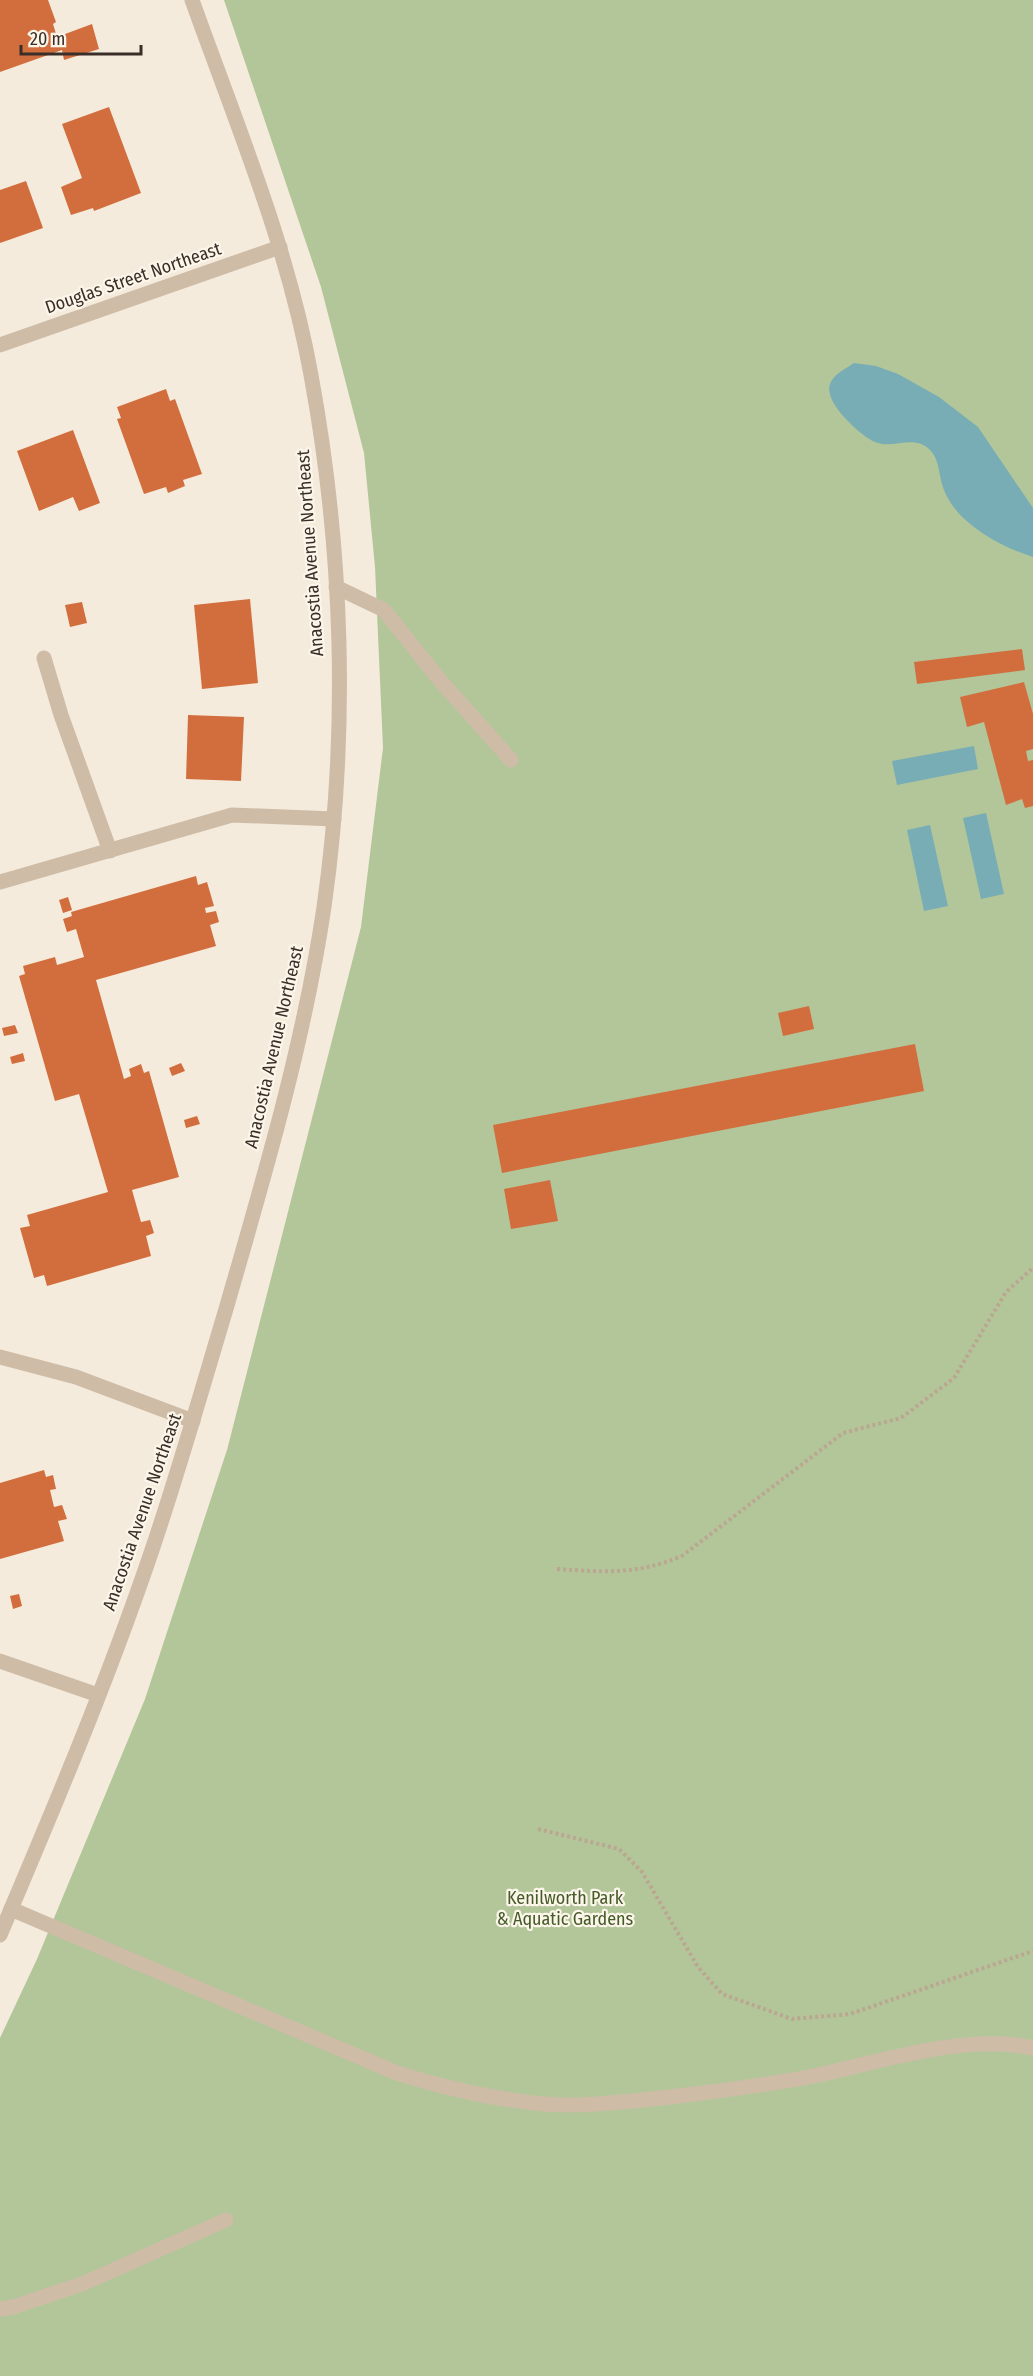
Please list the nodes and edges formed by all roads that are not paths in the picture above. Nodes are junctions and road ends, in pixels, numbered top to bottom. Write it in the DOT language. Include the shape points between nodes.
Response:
graph roads {
  1 [pos="192,0"];
  2 [pos="280,247"];
  3 [pos="0,345"];
  4 [pos="336,587"];
  5 [pos="44,658"];
  6 [pos="511,760"];
  7 [pos="334,819"];
  8 [pos="110,851"];
  9 [pos="0,882"];
  10 [pos="0,1357"];
  11 [pos="193,1421"];
  12 [pos="0,1662"];
  13 [pos="98,1695"];
  14 [pos="11,1909"];
  15 [pos="0,1935"];
  16 [pos="1031,2045"];
  17 [pos="226,2220"];
  18 [pos="0,2309"];
  1 -- 2 [label="street, Anacostia Avenue Northeast"];
  2 -- 3 [label="street, Douglas Street Northeast"];
  2 -- 4 [label="street, Anacostia Avenue Northeast" via="315,396 331,514"];
  4 -- 6 [label="street" via="384,610"];
  4 -- 7 [label="street, Anacostia Avenue Northeast" via="338,754"];
  5 -- 8 [label="street"];
  7 -- 8 [label="street" via="232,815"];
  7 -- 11 [label="street, Anacostia Avenue Northeast" via="324,904 301,1029 249,1230"];
  8 -- 9 [label="street"];
  10 -- 11 [label="street" via="76,1377"];
  11 -- 13 [label="street, Anacostia Avenue Northeast" via="152,1551"];
  12 -- 13 [label="street"];
  13 -- 14 [label="street, Anacostia Avenue Northeast"];
  14 -- 15 [label="street, Anacostia Avenue Northeast"];
  14 -- 16 [label="street" via="397,2073 437,2086 502,2099 598,2104 782,2082 942,2049"];
  17 -- 18 [label="street" via="82,2284"];
}
